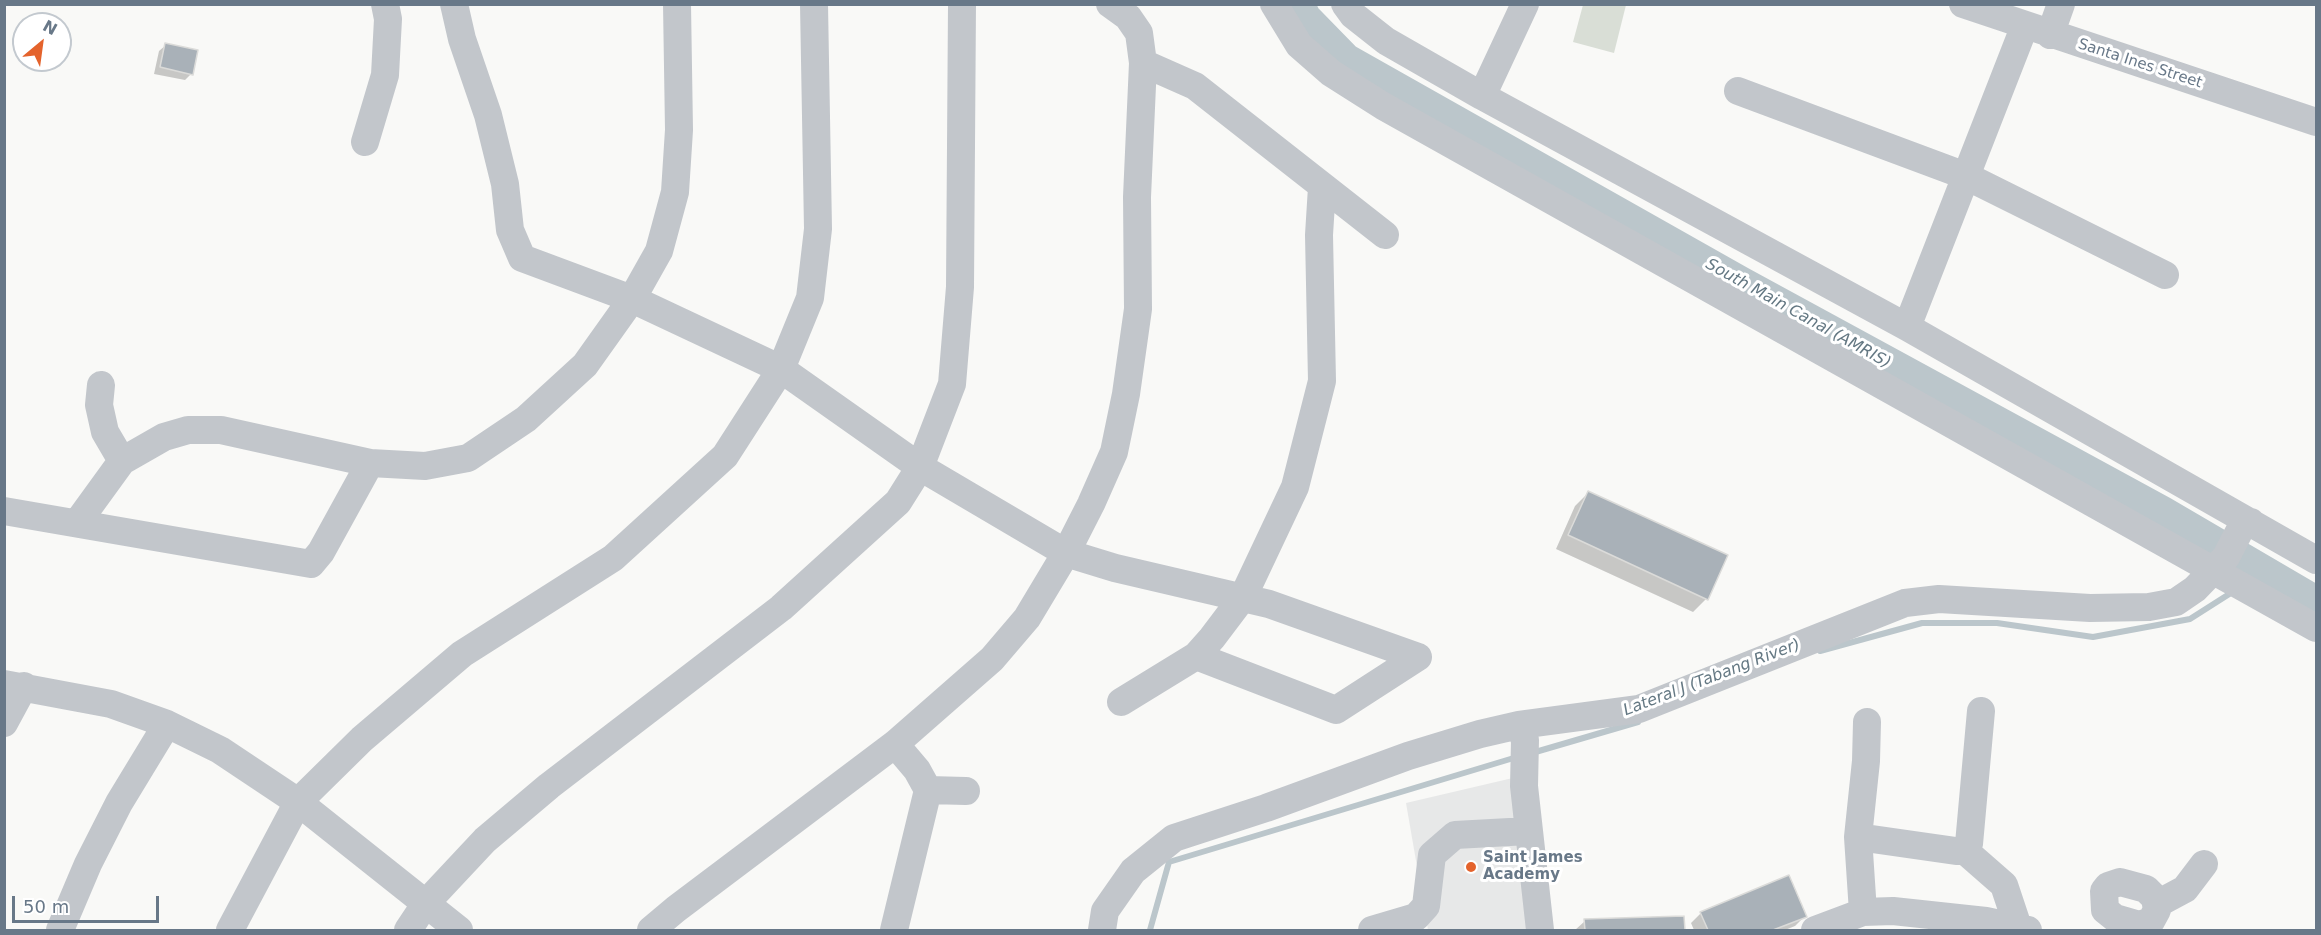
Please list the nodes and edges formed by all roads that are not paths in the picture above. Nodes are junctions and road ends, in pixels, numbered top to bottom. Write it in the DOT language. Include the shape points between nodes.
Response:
graph roads {
  1 [pos="386,4"];
  2 [pos="454,4"];
  3 [pos="677,4"];
  4 [pos="814,4"];
  5 [pos="962,4"];
  6 [pos="1110,4"];
  7 [pos="1274,4"];
  8 [pos="1345,4"];
  9 [pos="1525,4"];
  10 [pos="1963,4"];
  11 [pos="2061,4"];
  12 [pos="2037,30"];
  13 [pos="1143,63"];
  14 [pos="1738,91"];
  15 [pos="1482,96"];
  16 [pos="2316,122"];
  17 [pos="365,142"];
  18 [pos="1966,176"];
  19 [pos="1322,187"];
  20 [pos="1385,235"];
  21 [pos="2165,275"];
  22 [pos="632,299"];
  23 [pos="1907,327"];
  24 [pos="781,369"];
  25 [pos="101,386"];
  26 [pos="122,461"];
  27 [pos="370,463"];
  28 [pos="920,467"];
  29 [pos="4,511"];
  30 [pos="77,523"];
  31 [pos="2246,524"];
  32 [pos="1066,553"];
  33 [pos="2316,560"];
  34 [pos="2231,574"];
  35 [pos="1244,597"];
  36 [pos="2316,628"];
  37 [pos="1196,656"];
  38 [pos="14,685"];
  39 [pos="1121,702"];
  40 [pos="1982,711"];
  41 [pos="1867,722"];
  42 [pos="4,723"];
  43 [pos="167,724"];
  44 [pos="1522,733"];
  45 [pos="895,744"];
  46 [pos="928,790"];
  47 [pos="966,790"];
  48 [pos="298,802"];
  49 [pos="1528,831"];
  50 [pos="1858,837"];
  51 [pos="1964,850"];
  52 [pos="2204,864"];
  53 [pos="426,903"];
  54 [pos="1863,912"];
  55 [pos="2158,918"];
  56 [pos="1985,926"];
  57 [pos="2023,929"];
  58 [pos="60,930"];
  59 [pos="230,930"];
  60 [pos="408,930"];
  61 [pos="459,930"];
  62 [pos="651,930"];
  63 [pos="894,930"];
  64 [pos="1102,930"];
  65 [pos="1372,930"];
  66 [pos="1540,930"];
  67 [pos="1815,930"];
  1 -- 17 [label="street" via="385,75"];
  2 -- 22 [label="street" via="488,115 505,184 510,230 522,258"];
  3 -- 22 [label="street" via="679,130 675,192 659,251"];
  4 -- 24 [label="street" via="818,229 810,298"];
  5 -- 28 [label="street" via="960,287 952,384"];
  6 -- 13 [label="street" via="1128,17 1139,33"];
  7 -- 34 [label="street" via="1299,45 1331,73 1383,106"];
  8 -- 15 [label="street" via="1386,41"];
  9 -- 15 [label="street"];
  10 -- 12 [label="street, Santa Ines Street"];
  11 -- 12 [label="street"];
  12 -- 16 [label="street, Santa Ines Street"];
  12 -- 18 [label="street"];
  13 -- 19 [label="street" via="1195,86"];
  13 -- 32 [label="street" via="1137,197 1138,309 1126,394 1114,452"];
  14 -- 18 [label="street"];
  15 -- 23 [label="street"];
  18 -- 21 [label="street"];
  18 -- 23 [label="street"];
  19 -- 20 [label="street"];
  19 -- 35 [label="street" via="1322,381 1295,487"];
  22 -- 24 [label="street"];
  22 -- 27 [label="street" via="585,365 526,419 468,458 425,466"];
  23 -- 31 [label="street"];
  24 -- 28 [label="street"];
  24 -- 48 [label="street" via="724,456 613,558 462,654 362,739"];
  25 -- 26 [label="street" via="99,405 105,432"];
  26 -- 27 [label="street" via="164,437 188,430 221,430"];
  26 -- 30 [label="street"];
  27 -- 30 [label="street" via="311,564"];
  28 -- 32 [label="street"];
  28 -- 53 [label="street" via="898,502 868,532 781,608 549,786 485,840"];
  29 -- 30 [label="street"];
  31 -- 33 [label="street"];
  31 -- 34 [label="street"];
  32 -- 35 [label="street" via="1125,571"];
  32 -- 45 [label="street" via="1027,618 992,659"];
  34 -- 36 [label="street"];
  34 -- 44 [label="street" via="2176,602 2149,608 1939,599 1905,603 1639,709"];
  35 -- 37 [label="street"];
  35 -- 37 [label="street" via="1418,657 1335,718"];
  37 -- 39 [label="street"];
  38 -- 42 [label="street"];
  38 -- 43 [label="street" via="111,704"];
  40 -- 51 [label="street" via="1969,844"];
  41 -- 50 [label="street"];
  43 -- 48 [label="street" via="220,750"];
  43 -- 58 [label="street" via="118,803"];
  44 -- 49 [label="street"];
  44 -- 64 [label="street" via="1480,734 1174,838 1133,871 1105,912"];
  45 -- 46 [label="street"];
  45 -- 62 [label="street"];
  46 -- 47 [label="street"];
  46 -- 63 [label="street"];
  48 -- 53 [label="street"];
  48 -- 59 [label="street"];
  49 -- 65 [label="street" via="1455,835 1432,855 1426,906 1421,912"];
  49 -- 66 [label="street"];
  50 -- 51 [label="street"];
  50 -- 54 [label="street"];
  51 -- 57 [label="street" via="2004,885"];
  52 -- 55 [label="street"];
  53 -- 60 [label="street"];
  53 -- 61 [label="street"];
  54 -- 56 [label="street" via="1933,913"];
  54 -- 67 [label="street"];
  56 -- 57 [label="street"];
}
